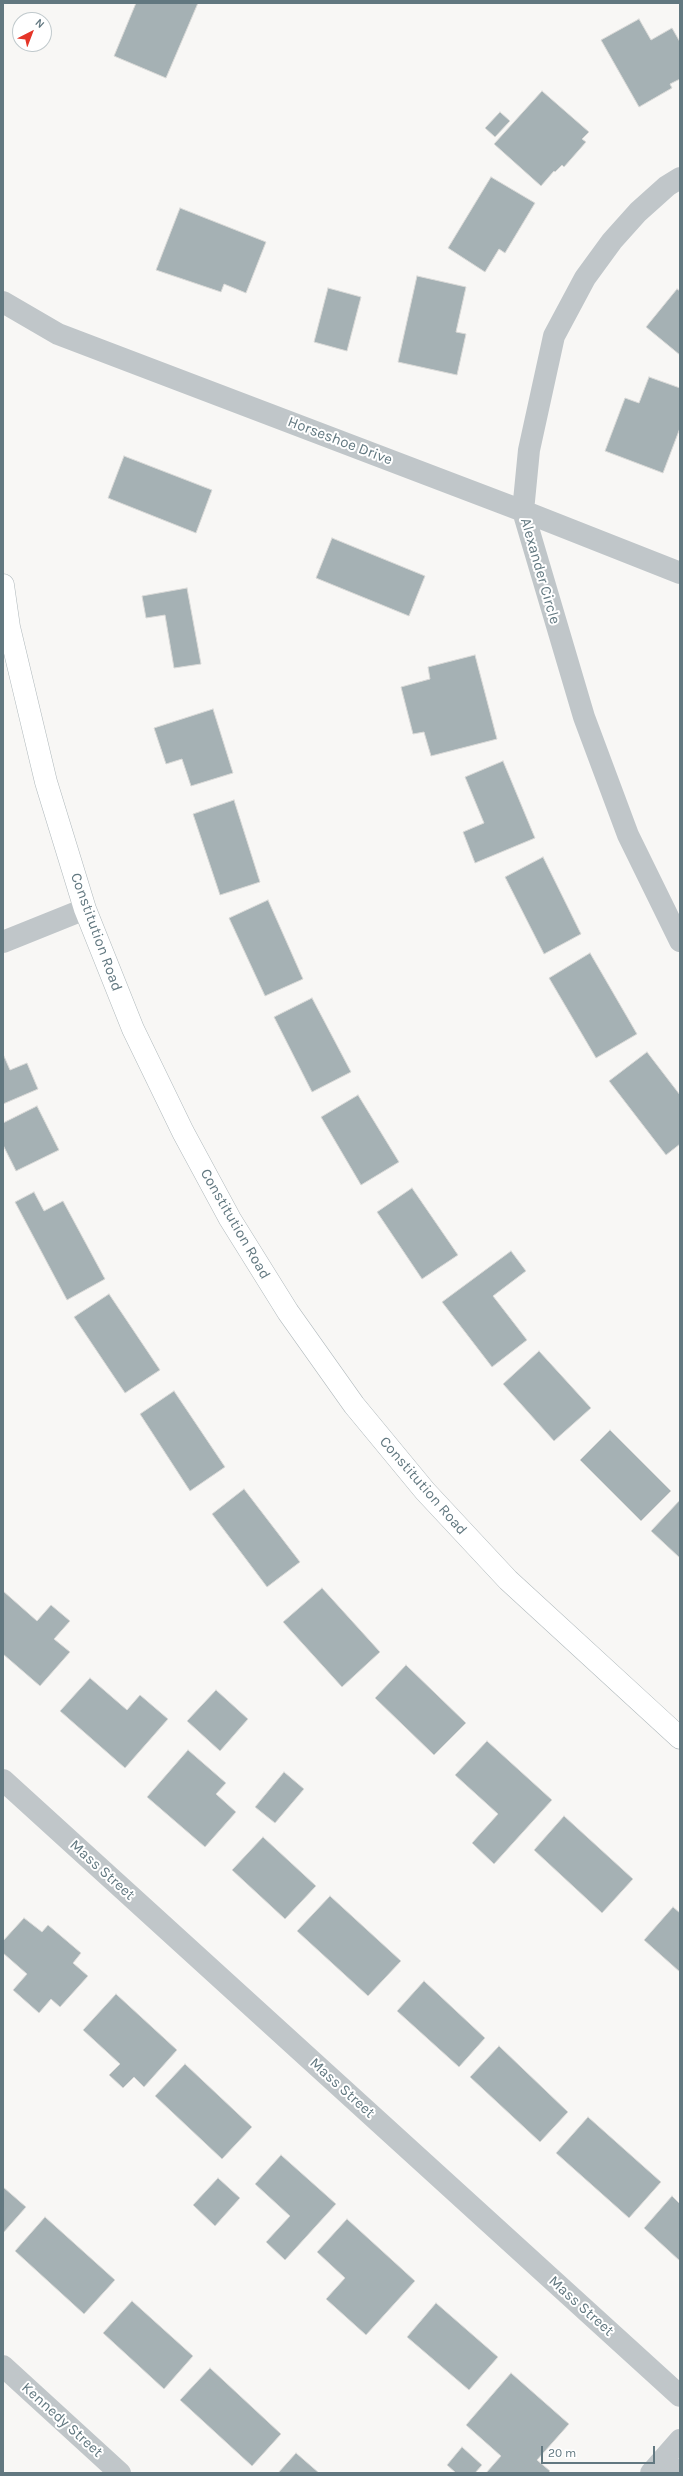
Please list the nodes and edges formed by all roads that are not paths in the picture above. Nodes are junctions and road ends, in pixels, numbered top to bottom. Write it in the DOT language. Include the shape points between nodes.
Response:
graph roads {
  1 [pos="680,178"];
  2 [pos="3,302"];
  3 [pos="523,511"];
  4 [pos="680,573"];
  5 [pos="3,585"];
  6 [pos="85,909"];
  7 [pos="680,941"];
  8 [pos="3,942"];
  9 [pos="680,1738"];
  10 [pos="3,1780"];
  11 [pos="3,2366"];
  12 [pos="680,2396"];
  13 [pos="680,2440"];
  14 [pos="664,2468"];
  15 [pos="120,2473"];
  1 -- 3 [label="street, Alexander Circle" via="638,212 612,241 585,278 554,336 529,450"];
  2 -- 3 [label="street, Horseshoe Drive" via="58,334"];
  3 -- 4 [label="street, Horseshoe Drive"];
  3 -- 7 [label="street, Alexander Circle" via="584,717 628,835"];
  5 -- 6 [label="street, Constitution Road" via="8,627 42,767"];
  6 -- 8 [label="street"];
  6 -- 9 [label="street, Constitution Road" via="133,1029 183,1132 230,1219 288,1312 354,1405 425,1491 508,1580"];
  10 -- 12 [label="street, Mass Street"];
  11 -- 15 [label="street, Kennedy Street"];
  13 -- 14 [label="street"];
}
